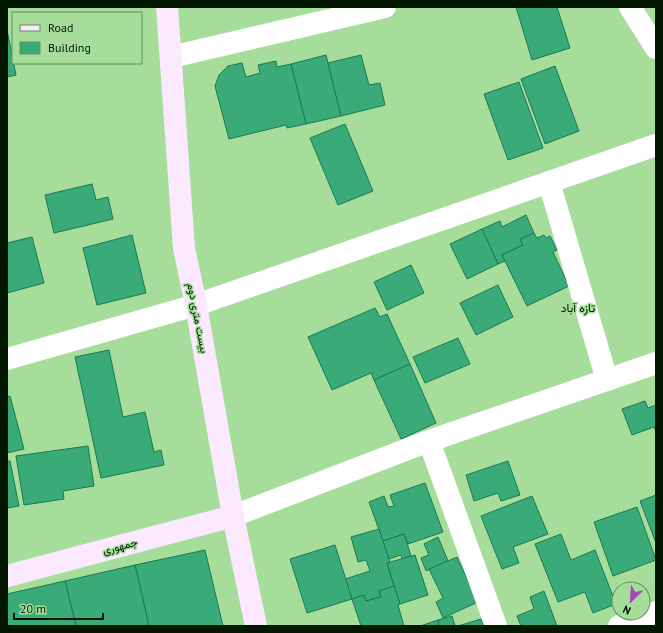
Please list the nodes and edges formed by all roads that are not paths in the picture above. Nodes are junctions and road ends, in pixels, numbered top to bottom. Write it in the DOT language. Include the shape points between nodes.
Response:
graph roads {
  1 [pos="167,7"];
  2 [pos="385,7"];
  3 [pos="630,7"];
  4 [pos="656,48"];
  5 [pos="171,57"];
  6 [pos="656,145"];
  7 [pos="549,182"];
  8 [pos="196,305"];
  9 [pos="7,359"];
  10 [pos="656,363"];
  11 [pos="607,380"];
  12 [pos="429,441"];
  13 [pos="233,516"];
  14 [pos="7,576"];
  15 [pos="656,612"];
  16 [pos="256,626"];
  17 [pos="496,626"];
  18 [pos="619,626"];
  1 -- 5 [label="street, بیست متری دوم"];
  2 -- 5 [label="street"];
  3 -- 4 [label="street"];
  5 -- 8 [label="street, بیست متری دوم" via="184,248"];
  6 -- 7 [label="street"];
  7 -- 8 [label="street"];
  7 -- 11 [label="street"];
  8 -- 9 [label="street"];
  8 -- 13 [label="street, بیست متری دوم"];
  10 -- 11 [label="street"];
  11 -- 12 [label="street"];
  12 -- 13 [label="street"];
  12 -- 17 [label="street"];
  13 -- 14 [label="street, جمهوری"];
  13 -- 16 [label="street, بیست متری دوم"];
  15 -- 18 [label="street"];
}
